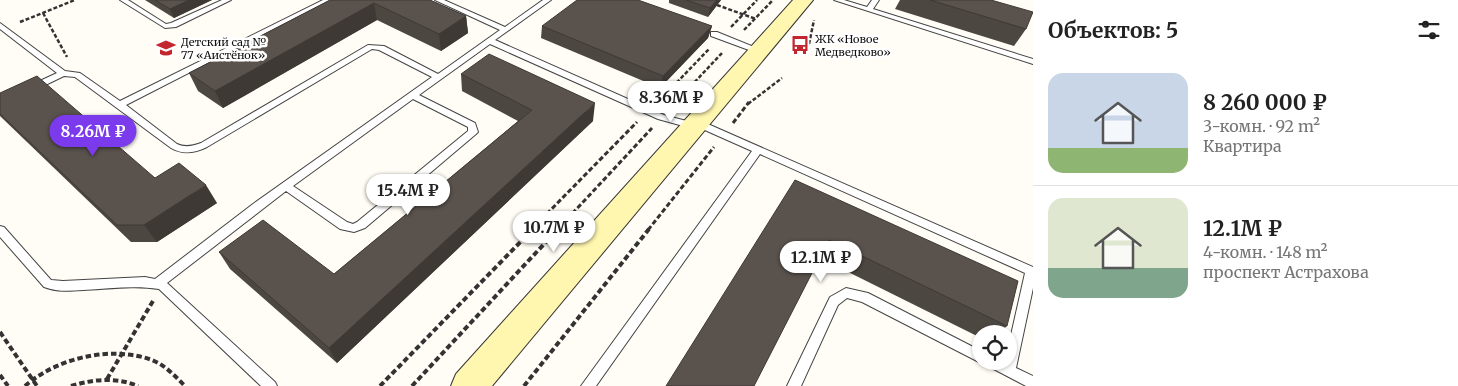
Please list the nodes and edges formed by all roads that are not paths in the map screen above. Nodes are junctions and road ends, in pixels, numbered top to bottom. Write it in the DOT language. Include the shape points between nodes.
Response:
graph roads {
  1 [pos="124,0"];
  2 [pos="228,0"];
  3 [pos="328,0"];
  4 [pos="438,0"];
  5 [pos="548,0"];
  6 [pos="803,0"];
  7 [pos="837,0"];
  8 [pos="876,0"];
  9 [pos="869,10"];
  10 [pos="2,27"];
  11 [pos="506,30"];
  12 [pos="718,35"];
  13 [pos="490,41"];
  14 [pos="760,51"];
  15 [pos="1033,62"];
  16 [pos="63,73"];
  17 [pos="438,77"];
  18 [pos="24,91"];
  19 [pos="414,94"];
  20 [pos="120,106"];
  21 [pos="696,125"];
  22 [pos="758,150"];
  23 [pos="286,186"];
  24 [pos="0,230"];
  25 [pos="1032,272"];
  26 [pos="160,284"];
  27 [pos="972,352"];
  28 [pos="1009,371"];
  29 [pos="1033,383"];
  30 [pos="270,386"];
  31 [pos="469,386"];
  32 [pos="588,386"];
  33 [pos="794,386"];
  1 -- 2 [label="lane" via="165,26"];
  3 -- 20 [label="lane"];
  4 -- 11 [label="lane"];
  5 -- 11 [label="lane"];
  6 -- 14 [label="street"];
  7 -- 9 [label="lane"];
  8 -- 9 [label="lane"];
  9 -- 15 [label="lane"];
  10 -- 16 [label="lane"];
  11 -- 13 [label="lane"];
  12 -- 14 [label="lane"];
  13 -- 17 [label="lane"];
  13 -- 21 [label="lane" via="648,112"];
  14 -- 21 [label="street"];
  16 -- 18 [label="lane"];
  16 -- 20 [label="lane" via="81,77"];
  17 -- 19 [label="lane"];
  17 -- 20 [label="lane" via="381,48 371,47 204,145 190,150 174,146"];
  19 -- 23 [label="lane"];
  19 -- 23 [label="lane" via="472,125 473,132 361,225 354,228 344,226"];
  21 -- 22 [label="lane"];
  21 -- 31 [label="street"];
  22 -- 25 [label="lane"];
  22 -- 32 [label="lane"];
  23 -- 26 [label="lane"];
  24 -- 26 [label="lane" via="48,284"];
  25 -- 28 [label="lane"];
  26 -- 30 [label="lane"];
  27 -- 33 [label="lane" via="864,296 846,293 834,301"];
  28 -- 29 [label="lane"];
}
